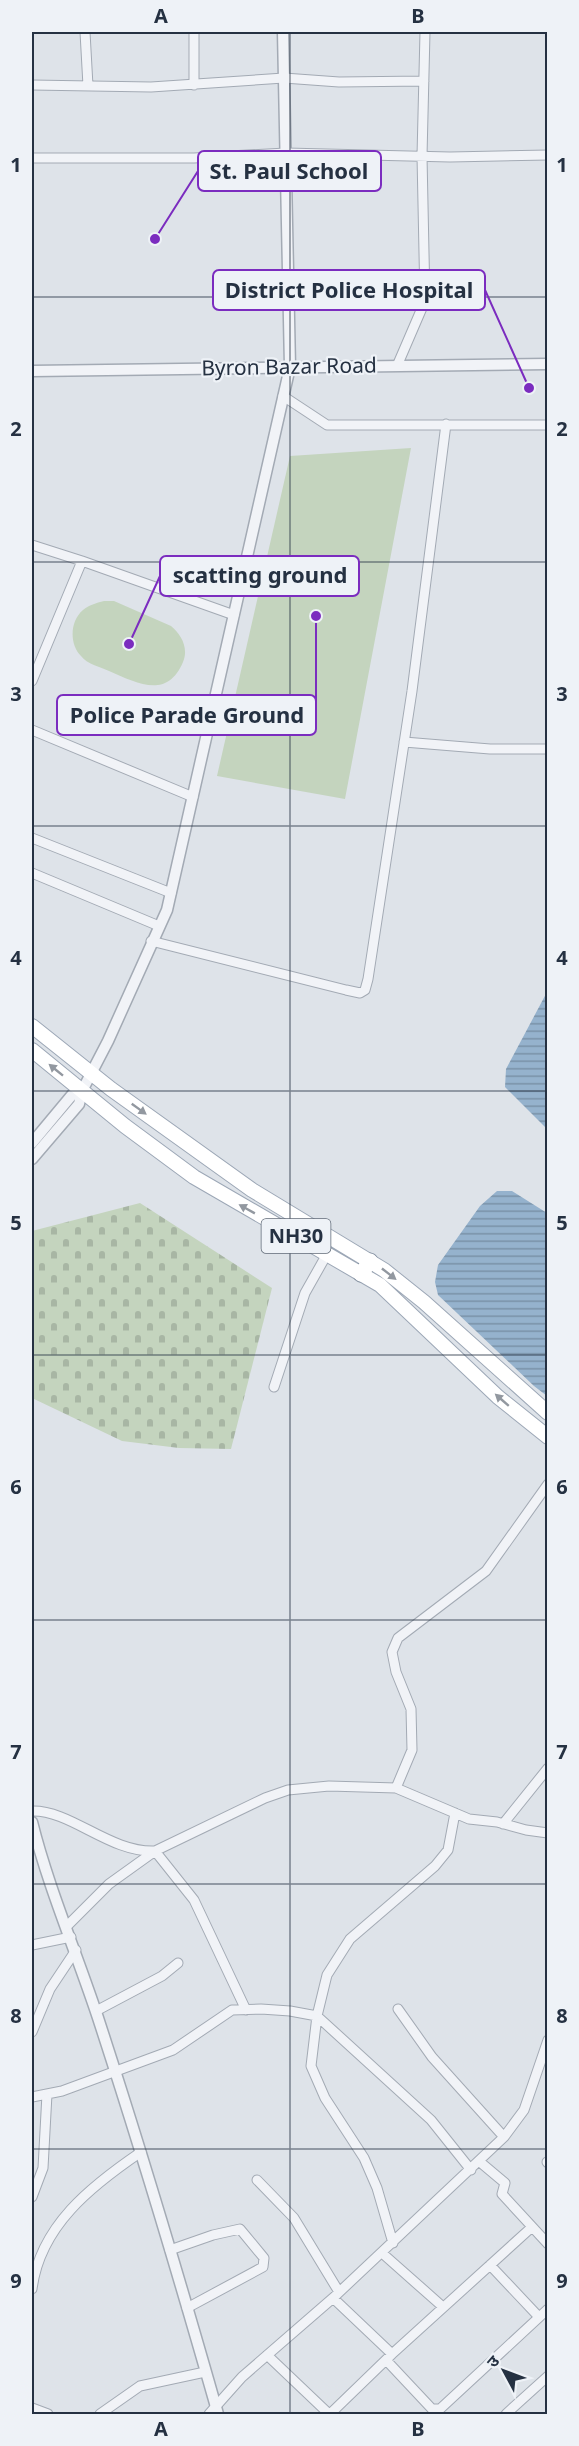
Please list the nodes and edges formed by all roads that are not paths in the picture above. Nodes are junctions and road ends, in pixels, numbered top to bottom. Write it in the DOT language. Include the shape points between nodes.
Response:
graph roads {
  1 [pos="85,32"];
  2 [pos="194,32"];
  3 [pos="283,32"];
  4 [pos="425,32"];
  5 [pos="284,78"];
  6 [pos="424,81"];
  7 [pos="32,85"];
  8 [pos="194,85"];
  9 [pos="88,86"];
  10 [pos="286,153"];
  11 [pos="548,155"];
  12 [pos="422,156"];
  13 [pos="32,158"];
  14 [pos="548,364"];
  15 [pos="397,366"];
  16 [pos="290,367"];
  17 [pos="32,371"];
  18 [pos="283,396"];
  19 [pos="446,424"];
  20 [pos="548,425"];
  21 [pos="32,545"];
  22 [pos="82,561"];
  23 [pos="234,615"];
  24 [pos="32,681"];
  25 [pos="32,730"];
  26 [pos="404,742"];
  27 [pos="548,749"];
  28 [pos="193,797"];
  29 [pos="32,838"];
  30 [pos="32,873"];
  31 [pos="171,893"];
  32 [pos="159,926"];
  33 [pos="151,941"];
  34 [pos="32,1026"];
  35 [pos="32,1050"];
  36 [pos="92,1074"];
  37 [pos="82,1091"];
  38 [pos="32,1143"];
  39 [pos="32,1159"];
  40 [pos="327,1254"];
  41 [pos="370,1261"];
  42 [pos="361,1274"];
  43 [pos="274,1387"];
  44 [pos="548,1413"];
  45 [pos="548,1437"];
  46 [pos="548,1484"];
  47 [pos="548,1768"];
  48 [pos="396,1788"];
  49 [pos="32,1811"];
  50 [pos="455,1813"];
  51 [pos="32,1822"];
  52 [pos="503,1824"];
  53 [pos="548,1833"];
  54 [pos="155,1851"];
  55 [pos="67,1926"];
  56 [pos="71,1937"];
  57 [pos="32,1945"];
  58 [pos="76,1950"];
  59 [pos="178,1964"];
  60 [pos="398,2009"];
  61 [pos="246,2010"];
  62 [pos="96,2011"];
  63 [pos="317,2016"];
  64 [pos="33,2028"];
  65 [pos="548,2040"];
  66 [pos="115,2071"];
  67 [pos="47,2094"];
  68 [pos="32,2097"];
  69 [pos="504,2137"];
  70 [pos="141,2152"];
  71 [pos="480,2162"];
  72 [pos="471,2170"];
  73 [pos="257,2180"];
  74 [pos="32,2196"];
  75 [pos="532,2227"];
  76 [pos="393,2243"];
  77 [pos="548,2244"];
  78 [pos="170,2250"];
  79 [pos="382,2253"];
  80 [pos="490,2265"];
  81 [pos="32,2289"];
  82 [pos="336,2295"];
  83 [pos="443,2307"];
  84 [pos="186,2308"];
  85 [pos="548,2309"];
  86 [pos="539,2316"];
  87 [pos="267,2355"];
  88 [pos="389,2357"];
  89 [pos="205,2372"];
  90 [pos="548,2376"];
  91 [pos="32,2408"];
  92 [pos="214,2412"];
  93 [pos="428,2412"];
  94 [pos="48,2415"];
  95 [pos="100,2415"];
  96 [pos="329,2415"];
  97 [pos="506,2415"];
  1 -- 9 [label="street"];
  2 -- 8 [label="street"];
  3 -- 5 [label="street"];
  4 -- 6 [label="street"];
  5 -- 6 [label="street"];
  5 -- 8 [label="street"];
  5 -- 10 [label="street"];
  6 -- 12 [label="street"];
  7 -- 9 [label="street"];
  8 -- 9 [label="street"];
  10 -- 12 [label="street"];
  10 -- 13 [label="street" via="194,158"];
  10 -- 16 [label="street"];
  11 -- 12 [label="street"];
  12 -- 15 [label="street" via="425,301"];
  14 -- 15 [label="street, Byron Bazar Road"];
  15 -- 16 [label="street, Byron Bazar Road"];
  16 -- 17 [label="street, Byron Bazar Road"];
  16 -- 18 [label="street"];
  18 -- 19 [label="street" via="327,425"];
  18 -- 23 [label="street"];
  19 -- 20 [label="street"];
  19 -- 26 [label="street"];
  21 -- 22 [label="street"];
  22 -- 23 [label="street"];
  22 -- 24 [label="street"];
  23 -- 28 [label="street"];
  25 -- 28 [label="street"];
  26 -- 27 [label="street"];
  26 -- 33 [label="street" via="364,990 353,992"];
  28 -- 31 [label="street"];
  29 -- 31 [label="street"];
  30 -- 32 [label="street"];
  31 -- 32 [label="street"];
  32 -- 33 [label="street"];
  33 -- 36 [label="street"];
  34 -- 36 [label="main road, NH30"];
  37 -- 35 [label="main road, NH30, one-way"];
  36 -- 37 [label="street"];
  36 -- 41 [label="main road, NH30, one-way" via="252,1190"];
  37 -- 38 [label="street" via="72,1095"];
  37 -- 39 [label="street" via="80,1104"];
  40 -- 37 [label="main road, NH30, one-way" via="194,1177"];
  40 -- 42 [label="main road, NH30"];
  40 -- 43 [label="street" via="305,1293"];
  41 -- 42 [label="highway"];
  41 -- 44 [label="main road, NH30, one-way" via="424,1302"];
  45 -- 42 [label="main road, NH30, one-way" via="498,1396 380,1285"];
  46 -- 48 [label="street" via="486,1571 398,1638 392,1652 411,1709 412,1750"];
  47 -- 52 [label="street"];
  48 -- 50 [label="street"];
  48 -- 54 [label="street" via="359,1785 288,1790"];
  49 -- 54 [label="street" via="46,1811 105,1839 141,1851"];
  50 -- 52 [label="street"];
  50 -- 63 [label="street" via="448,1850 435,1866 350,1939 327,1975"];
  51 -- 55 [label="street"];
  52 -- 53 [label="street"];
  54 -- 55 [label="street" via="110,1884"];
  54 -- 61 [label="street" via="194,1900"];
  55 -- 56 [label="street"];
  56 -- 57 [label="street"];
  56 -- 58 [label="street"];
  58 -- 62 [label="street"];
  58 -- 64 [label="street" via="50,1989"];
  59 -- 62 [label="street"];
  60 -- 69 [label="street" via="432,2057"];
  61 -- 63 [label="street"];
  61 -- 66 [label="street" via="232,2010 173,2050"];
  62 -- 66 [label="street"];
  63 -- 72 [label="street" via="430,2120"];
  63 -- 76 [label="street" via="311,2066 325,2098 364,2158"];
  65 -- 69 [label="street" via="525,2110"];
  66 -- 67 [label="street"];
  66 -- 70 [label="street"];
  67 -- 68 [label="street"];
  67 -- 74 [label="street" via="44,2168"];
  69 -- 71 [label="street"];
  70 -- 78 [label="street"];
  70 -- 81 [label="street" via="102,2178 57,2225 41,2251"];
  71 -- 72 [label="street"];
  71 -- 75 [label="street" via="505,2183 502,2194"];
  72 -- 76 [label="street"];
  73 -- 82 [label="street" via="294,2218"];
  75 -- 77 [label="street"];
  75 -- 80 [label="street"];
  76 -- 79 [label="street"];
  78 -- 84 [label="street"];
  78 -- 84 [label="street" via="240,2229 264,2258 263,2267"];
  79 -- 82 [label="street"];
  79 -- 83 [label="street"];
  80 -- 83 [label="street"];
  80 -- 86 [label="street"];
  82 -- 87 [label="street"];
  82 -- 88 [label="street"];
  83 -- 88 [label="street"];
  84 -- 89 [label="street"];
  85 -- 86 [label="street"];
  86 -- 93 [label="street" via="440,2409"];
  87 -- 92 [label="street" via="242,2377"];
  87 -- 96 [label="street"];
  88 -- 93 [label="street"];
  88 -- 96 [label="street"];
  89 -- 92 [label="street"];
  89 -- 95 [label="street" via="140,2386"];
  90 -- 97 [label="street"];
  91 -- 94 [label="street"];
}
